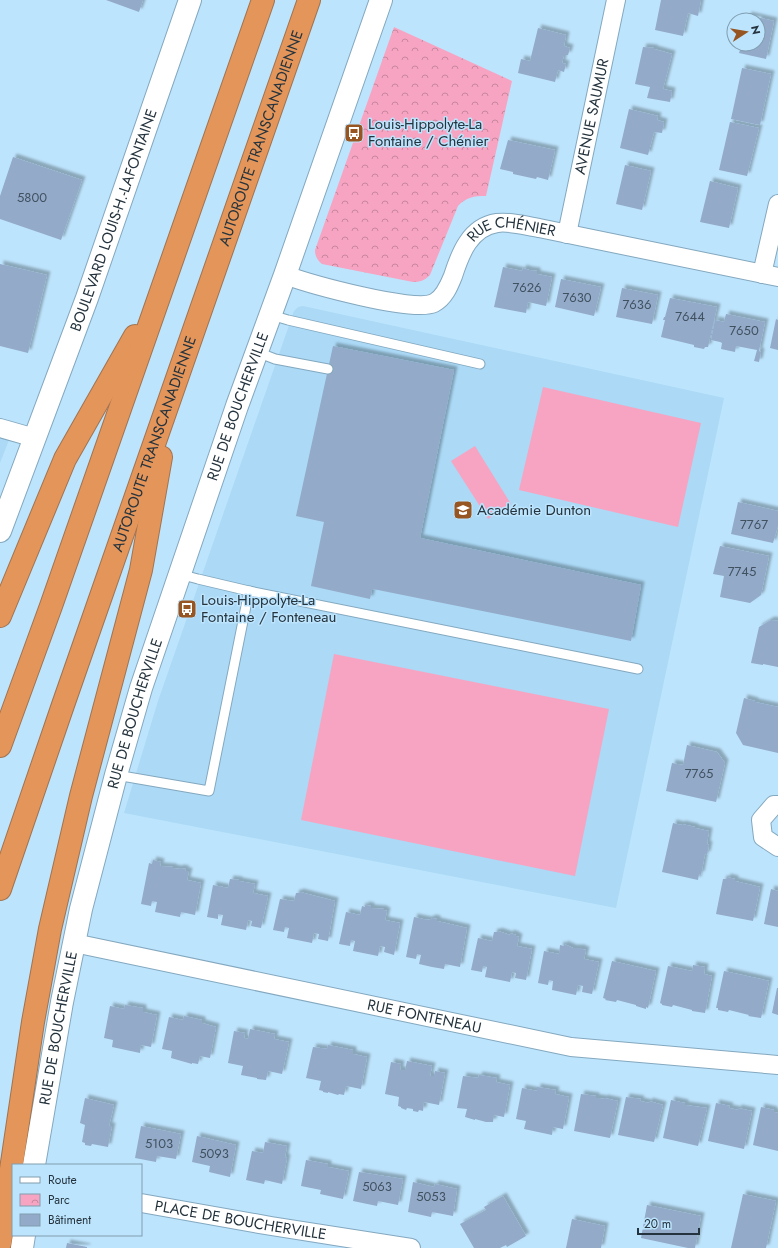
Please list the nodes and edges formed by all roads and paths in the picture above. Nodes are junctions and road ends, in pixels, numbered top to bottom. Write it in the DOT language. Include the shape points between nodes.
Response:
graph roads {
  1 [pos="190,0"];
  2 [pos="263,0"];
  3 [pos="309,0"];
  4 [pos="381,0"];
  5 [pos="616,0"];
  6 [pos="778,204"];
  7 [pos="566,234"];
  8 [pos="285,275"];
  9 [pos="770,275"];
  10 [pos="162,288"];
  11 [pos="271,315"];
  12 [pos="257,352"];
  13 [pos="480,364"];
  14 [pos="328,369"];
  15 [pos="172,394"];
  16 [pos="0,428"];
  17 [pos="35,438"];
  18 [pos="0,531"];
  19 [pos="179,574"];
  20 [pos="249,591"];
  21 [pos="0,616"];
  22 [pos="638,669"];
  23 [pos="0,746"];
  24 [pos="116,775"];
  25 [pos="778,805"];
  26 [pos="778,847"];
  27 [pos="0,889"];
  28 [pos="74,943"];
  29 [pos="778,1065"];
  30 [pos="34,1164"];
  31 [pos="142,1203"];
  32 [pos="24,1236"];
  33 [pos="0,1243"];
  34 [pos="22,1248"];
  35 [pos="411,1248"];
  1 -- 17 [label="main road, BOULEVARD LOUIS-H.-LAFONTAINE" via="87,298"];
  2 -- 10 [label="highway"];
  3 -- 15 [label="highway, AUTOROUTE TRANSCANADIENNE"];
  4 -- 8 [label="main road"];
  5 -- 7 [label="street, AVENUE SAUMUR"];
  6 -- 9 [label="street"];
  7 -- 8 [label="street, RUE CHÉNIER" via="510,223 488,225 470,238 440,299 424,305 402,304 328,288"];
  7 -- 9 [label="street, RUE CHÉNIER"];
  8 -- 11 [label="main road, RUE DE BOUCHERVILLE"];
  10 -- 21 [label="highway" via="65,459"];
  10 -- 23 [label="highway" via="52,606"];
  11 -- 12 [label="main road, RUE DE BOUCHERVILLE"];
  11 -- 13 [label="lane"];
  12 -- 14 [label="lane"];
  12 -- 19 [label="main road, RUE DE BOUCHERVILLE"];
  15 -- 27 [label="highway, AUTOROUTE TRANSCANADIENNE"];
  15 -- 33 [label="highway" via="142,570 81,796 50,929 34,1015"];
  16 -- 17 [label="street"];
  17 -- 18 [label="main road"];
  19 -- 20 [label="lane"];
  19 -- 24 [label="main road, RUE DE BOUCHERVILLE" via="141,688"];
  20 -- 22 [label="lane"];
  20 -- 24 [label="lane" via="209,791"];
  24 -- 28 [label="main road, RUE DE BOUCHERVILLE"];
  25 -- 26 [label="street" via="774,805 761,820 764,837"];
  28 -- 29 [label="street, RUE FONTENEAU" via="571,1047"];
  28 -- 30 [label="main road, RUE DE BOUCHERVILLE"];
  31 -- 35 [label="street, PLACE DE BOUCHERVILLE"];
  32 -- 34 [label="main road"];
}
